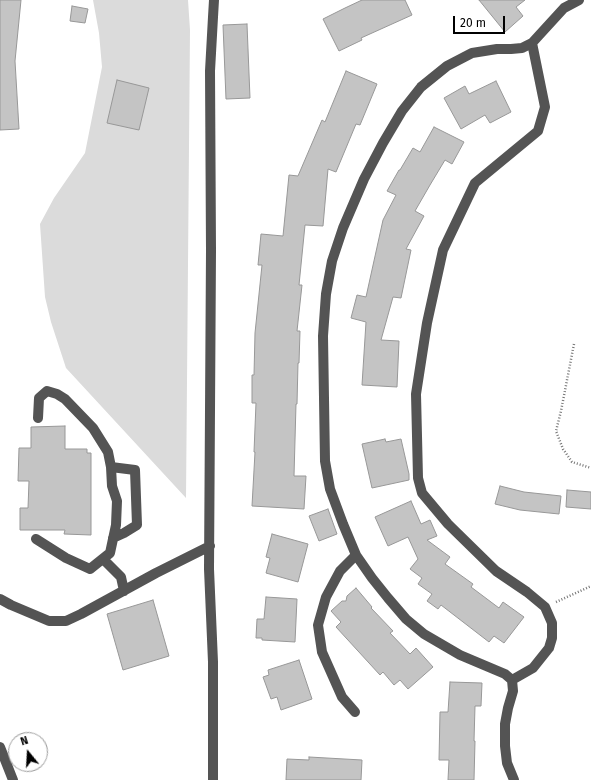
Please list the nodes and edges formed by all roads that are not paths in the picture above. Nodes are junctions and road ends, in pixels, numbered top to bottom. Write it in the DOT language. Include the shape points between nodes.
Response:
graph roads {
  1 [pos="214,0"];
  2 [pos="579,0"];
  3 [pos="532,43"];
  4 [pos="38,418"];
  5 [pos="111,466"];
  6 [pos="113,538"];
  7 [pos="36,539"];
  8 [pos="210,546"];
  9 [pos="356,555"];
  10 [pos="103,559"];
  11 [pos="124,591"];
  12 [pos="0,599"];
  13 [pos="512,680"];
  14 [pos="355,712"];
  15 [pos="0,747"];
  16 [pos="13,780"];
  17 [pos="213,780"];
  18 [pos="514,780"];
  1 -- 8 [label="street" via="210,71"];
  2 -- 3 [label="street" via="564,8"];
  3 -- 9 [label="street" via="522,48 472,52 447,66 421,87 402,111 383,143 343,228 332,261 326,294 323,336 325,454 330,489"];
  3 -- 13 [label="street" via="545,107 538,131 475,183 443,250 427,323 416,394 418,478 422,494 448,524 496,571 545,607 552,623 549,648 533,668"];
  4 -- 5 [label="street" via="39,398 47,391 65,399 92,428 108,452"];
  5 -- 6 [label="street" via="112,486 117,500"];
  5 -- 6 [label="street" via="135,470 137,524"];
  6 -- 10 [label="street" via="110,553"];
  7 -- 10 [label="street" via="66,558 90,569"];
  8 -- 11 [label="street"];
  8 -- 17 [label="street"];
  9 -- 13 [label="street" via="406,619 424,634 460,655 505,674"];
  9 -- 14 [label="street" via="340,571 326,597 318,625 322,652 342,697"];
  10 -- 11 [label="street" via="121,577"];
  11 -- 12 [label="street" via="66,621 49,621"];
  13 -- 18 [label="street" via="513,691 505,724 505,746 507,763"];
  15 -- 16 [label="street"];
}
